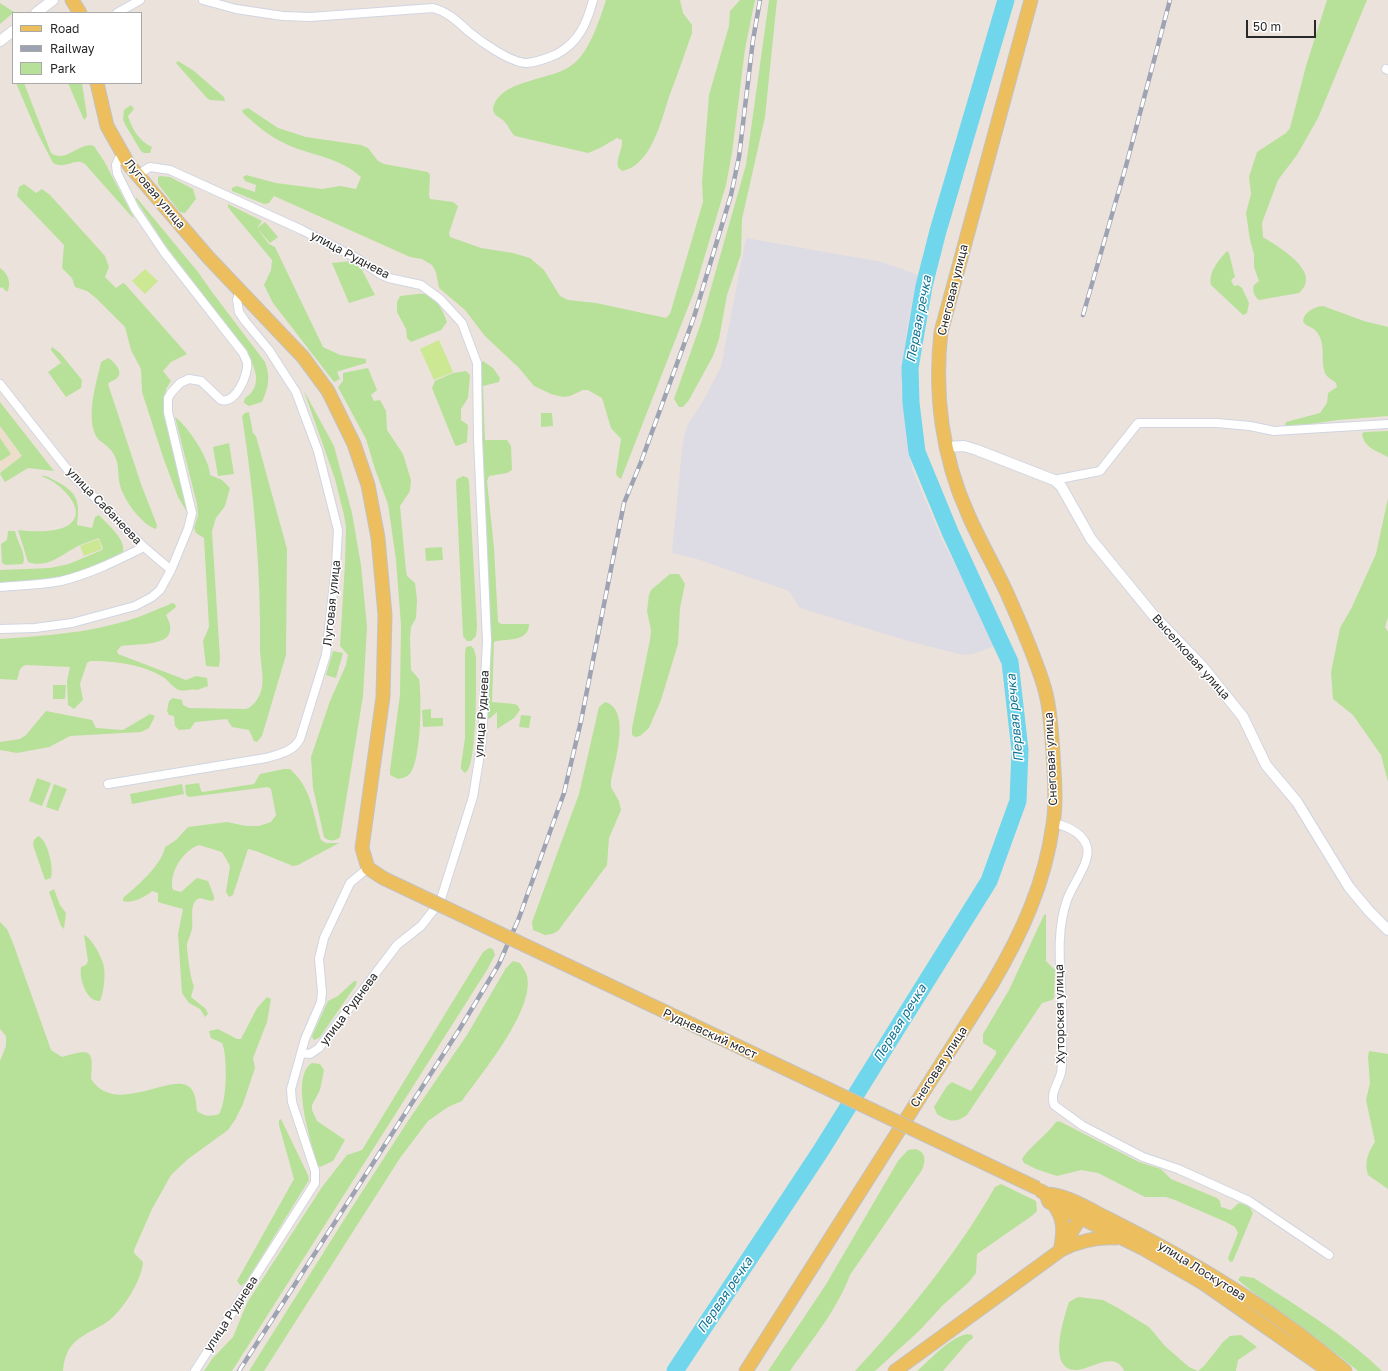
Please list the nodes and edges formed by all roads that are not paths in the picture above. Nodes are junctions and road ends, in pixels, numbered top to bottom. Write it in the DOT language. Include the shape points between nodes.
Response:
graph roads {
  1 [pos="53,0"];
  2 [pos="72,0"];
  3 [pos="140,0"];
  4 [pos="203,0"];
  5 [pos="593,0"];
  6 [pos="1031,0"];
  7 [pos="37,12"];
  8 [pos="79,12"];
  9 [pos="119,12"];
  10 [pos="12,32"];
  11 [pos="0,41"];
  12 [pos="97,84"];
  13 [pos="121,154"];
  14 [pos="137,175"];
  15 [pos="240,289"];
  16 [pos="0,384"];
  17 [pos="1388,424"];
  18 [pos="946,447"];
  19 [pos="1054,480"];
  20 [pos="144,547"];
  21 [pos="171,570"];
  22 [pos="0,587"];
  23 [pos="0,629"];
  24 [pos="108,784"];
  25 [pos="1054,823"];
  26 [pos="368,868"];
  27 [pos="1388,930"];
  28 [pos="301,1053"];
  29 [pos="1041,1191"];
  30 [pos="1054,1205"];
  31 [pos="1082,1212"];
  32 [pos="1122,1238"];
  33 [pos="1060,1250"];
  34 [pos="1329,1255"];
  35 [pos="195,1371"];
  36 [pos="746,1371"];
  37 [pos="895,1371"];
  38 [pos="1329,1371"];
  39 [pos="1345,1371"];
  1 -- 7 [label="street"];
  2 -- 8 [label="main road"];
  3 -- 9 [label="street"];
  4 -- 5 [label="street" via="236,9 283,16 310,17 437,9 450,14 497,52 527,63 548,58 568,48 580,35"];
  6 -- 18 [label="main road, Снеговая улица" via="941,332 938,389"];
  10 -- 11 [label="street"];
  12 -- 13 [label="main road, Луговая улица" via="107,126"];
  13 -- 14 [label="main road, Луговая улица"];
  13 -- 21 [label="street" via="116,165 117,173 135,209 164,252 243,353 247,362 243,382 228,400 221,400 201,381 195,379 180,383 168,398 168,412 192,513"];
  14 -- 15 [label="main road, Луговая улица" via="208,257"];
  14 -- 28 [label="street, улица Руднева" via="150,167 170,170 302,230 358,259 380,274 421,285 440,299 462,323 477,363 487,641 482,741 473,797 440,902 421,926 397,945 319,1048 310,1054"];
  15 -- 24 [label="street, Луговая улица" via="237,300 239,312 269,350 296,392 318,451 336,518 336,565 326,655 300,739 289,750 266,758"];
  15 -- 26 [label="main road, Луговая улица" via="303,357 328,390 354,444 368,485 378,538 385,615 383,697 362,840"];
  16 -- 20 [label="street, улица Сабанеева" via="71,474"];
  17 -- 19 [label="street" via="1274,431 1217,423 1138,423 1100,471"];
  18 -- 19 [label="street, Выселковая улица" via="964,446"];
  18 -- 25 [label="main road, Снеговая улица" via="967,512 1006,592 1042,681 1051,732"];
  19 -- 27 [label="street, Выселковая улица" via="1066,492 1092,539 1154,616 1202,666 1243,718 1266,764 1297,802 1349,887"];
  20 -- 21 [label="street"];
  20 -- 22 [label="street, улица Сабанеева" via="66,579"];
  21 -- 23 [label="street" via="160,590 135,606 72,623"];
  25 -- 34 [label="street, Хуторская улица" via="1067,828 1084,840 1087,858 1066,901 1061,929 1058,963 1062,1005 1062,1060 1061,1074 1054,1088 1054,1105 1083,1126 1143,1157 1178,1169 1249,1202"];
  25 -- 36 [label="main road, Снеговая улица" via="1039,889 1012,950"];
  26 -- 28 [label="street" via="350,883 326,932 319,958 321,1002"];
  26 -- 29 [label="main road, Рудневский мост, bridge" via="383,878"];
  28 -- 35 [label="street, улица Руднева" via="291,1089 292,1102 313,1163 315,1184"];
  29 -- 30 [label="main road, улица Лоскутова"];
  29 -- 31 [label="main road, улица Лоскутова" via="1053,1194"];
  30 -- 31 [label="main road, улица Лоскутова"];
  30 -- 33 [label="main road" via="1063,1223"];
  31 -- 32 [label="main road, улица Лоскутова"];
  31 -- 33 [label="main road"];
  31 -- 39 [label="main road, улица Лоскутова" via="1154,1241 1207,1272 1288,1327"];
  32 -- 33 [label="main road" via="1102,1237 1076,1242"];
  32 -- 38 [label="main road, улица Лоскутова" via="1203,1283"];
  33 -- 37 [label="main road"];
}
